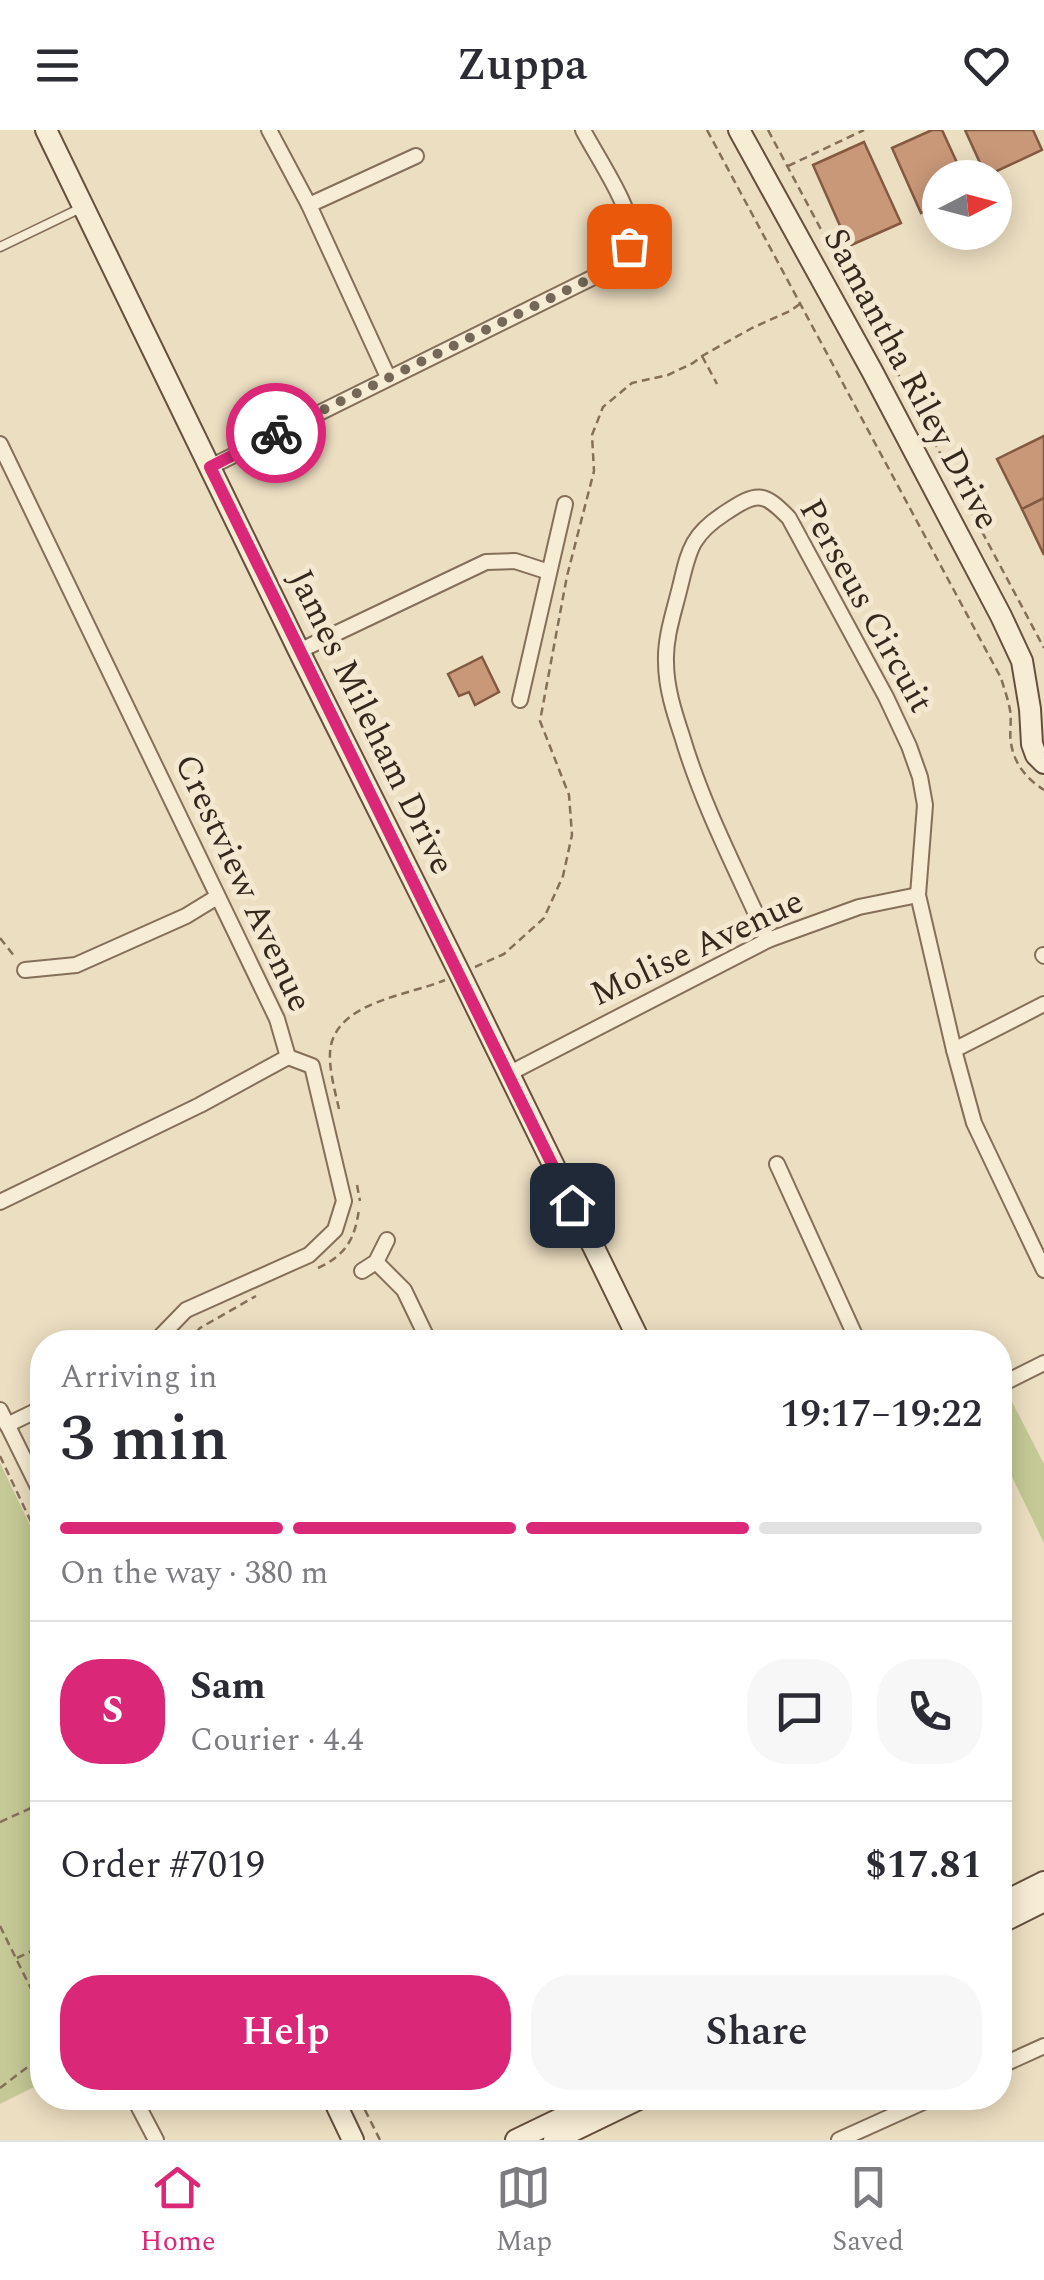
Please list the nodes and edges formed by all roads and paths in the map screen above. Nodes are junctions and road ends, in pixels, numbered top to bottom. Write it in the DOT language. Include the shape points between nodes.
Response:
graph roads {
  1 [pos="46,130"];
  2 [pos="269,130"];
  3 [pos="583,130"];
  4 [pos="708,130"];
  5 [pos="739,130"];
  6 [pos="768,130"];
  7 [pos="864,130"];
  8 [pos="416,156"];
  9 [pos="787,167"];
  10 [pos="309,204"];
  11 [pos="83,207"];
  12 [pos="0,247"];
  13 [pos="800,304"];
  14 [pos="702,356"];
  15 [pos="388,377"];
  16 [pos="716,384"];
  17 [pos="0,444"];
  18 [pos="210,467"];
  19 [pos="565,504"];
  20 [pos="550,572"];
  21 [pos="1044,648"];
  22 [pos="299,651"];
  23 [pos="1022,662"];
  24 [pos="1044,682"];
  25 [pos="520,700"];
  26 [pos="1044,708"];
  27 [pos="1032,726"];
  28 [pos="1044,763"];
  29 [pos="1044,790"];
  30 [pos="918,895"];
  31 [pos="217,897"];
  32 [pos="0,938"];
  33 [pos="768,940"];
  34 [pos="25,970"];
  35 [pos="460,974"];
  36 [pos="1044,1004"];
  37 [pos="954,1050"];
  38 [pos="288,1056"];
  39 [pos="508,1074"];
  40 [pos="341,1121"];
  41 [pos="777,1164"];
  42 [pos="356,1182"];
  43 [pos="0,1202"];
  44 [pos="386,1240"];
  45 [pos="376,1262"];
  46 [pos="1043,1264"];
  47 [pos="362,1271"];
  48 [pos="306,1274"];
  49 [pos="256,1296"];
  50 [pos="167,1330"];
  51 [pos="198,1330"];
  52 [pos="423,1330"];
  53 [pos="634,1330"];
  54 [pos="853,1330"];
  55 [pos="1044,1363"];
  56 [pos="1012,1379"];
  57 [pos="0,1410"];
  58 [pos="30,1414"];
  59 [pos="7,1425"];
  60 [pos="0,1456"];
  61 [pos="30,1471"];
  62 [pos="30,1518"];
  63 [pos="30,1808"];
  64 [pos="0,1822"];
  65 [pos="1044,1882"];
  66 [pos="1012,1898"];
  67 [pos="1044,1901"];
  68 [pos="1012,1917"];
  69 [pos="0,1926"];
  70 [pos="30,1952"];
  71 [pos="16,1959"];
  72 [pos="30,1987"];
  73 [pos="1044,2046"];
  74 [pos="1012,2061"];
  75 [pos="30,2065"];
  76 [pos="0,2088"];
  77 [pos="140,2110"];
  78 [pos="338,2110"];
  79 [pos="365,2110"];
  80 [pos="578,2110"];
  81 [pos="616,2110"];
  82 [pos="905,2110"];
  83 [pos="156,2140"];
  84 [pos="353,2140"];
  85 [pos="380,2140"];
  86 [pos="516,2140"];
  87 [pos="554,2140"];
  88 [pos="839,2140"];
  1 -- 11 [label="street, James Mileham Drive"];
  2 -- 10 [label="street"];
  3 -- 15 [label="street" via="628,219 631,237 622,260"];
  4 -- 13 [label="path"];
  5 -- 23 [label="street, Samantha Riley Drive"];
  6 -- 9 [label="path"];
  7 -- 9 [label="path"];
  8 -- 10 [label="street"];
  9 -- 21 [label="path"];
  10 -- 15 [label="street"];
  11 -- 12 [label="lane"];
  11 -- 18 [label="street, James Mileham Drive"];
  13 -- 14 [label="path"];
  13 -- 29 [label="path" via="1001,678 1014,755"];
  14 -- 16 [label="path"];
  14 -- 35 [label="path" via="668,375 632,383 603,407 592,435 594,471 540,721 569,795 572,835 562,876 544,918 504,954"];
  15 -- 18 [label="street"];
  17 -- 31 [label="street, Crestview Avenue"];
  18 -- 22 [label="street, James Mileham Drive"];
  19 -- 20 [label="street"];
  20 -- 22 [label="street" via="515,561 486,562"];
  20 -- 25 [label="street"];
  22 -- 35 [label="street, James Mileham Drive"];
  23 -- 24 [label="street, Samantha Riley Drive"];
  23 -- 27 [label="street, Samantha Riley Drive"];
  26 -- 27 [label="street"];
  27 -- 28 [label="street, Samantha Riley Drive" via="1032,744"];
  30 -- 33 [label="street, Molise Avenue" via="860,907"];
  30 -- 33 [label="street, Perseus Circuit" via="925,805 908,746 789,518 759,496 716,518 690,548 666,666 694,776"];
  30 -- 37 [label="street"];
  31 -- 34 [label="street" via="76,965"];
  31 -- 38 [label="street, Crestview Avenue" via="277,1019"];
  32 -- 34 [label="path"];
  33 -- 39 [label="street, Molise Avenue"];
  35 -- 39 [label="street, James Mileham Drive"];
  35 -- 40 [label="path" via="367,1005 342,1023 331,1045"];
  36 -- 37 [label="street"];
  37 -- 46 [label="street" via="974,1123"];
  38 -- 43 [label="street, Crestview Avenue"];
  38 -- 50 [label="street" via="312,1066 344,1201 335,1230 309,1255 186,1310"];
  39 -- 53 [label="street, James Mileham Drive"];
  41 -- 54 [label="street"];
  42 -- 48 [label="path" via="356,1230 338,1259"];
  44 -- 45 [label="street"];
  45 -- 47 [label="street"];
  45 -- 52 [label="street" via="404,1290"];
  49 -- 51 [label="path"];
  55 -- 56 [label="street"];
  57 -- 59 [label="street"];
  58 -- 59 [label="street"];
  59 -- 61 [label="street"];
  60 -- 62 [label="path"];
  63 -- 64 [label="path"];
  65 -- 66 [label="street"];
  67 -- 68 [label="street"];
  69 -- 71 [label="path"];
  70 -- 71 [label="path"];
  71 -- 72 [label="path"];
  73 -- 74 [label="street"];
  75 -- 76 [label="path"];
  77 -- 83 [label="street"];
  78 -- 84 [label="street"];
  79 -- 85 [label="path"];
  80 -- 86 [label="street"];
  81 -- 87 [label="street"];
  82 -- 88 [label="street"];
}
